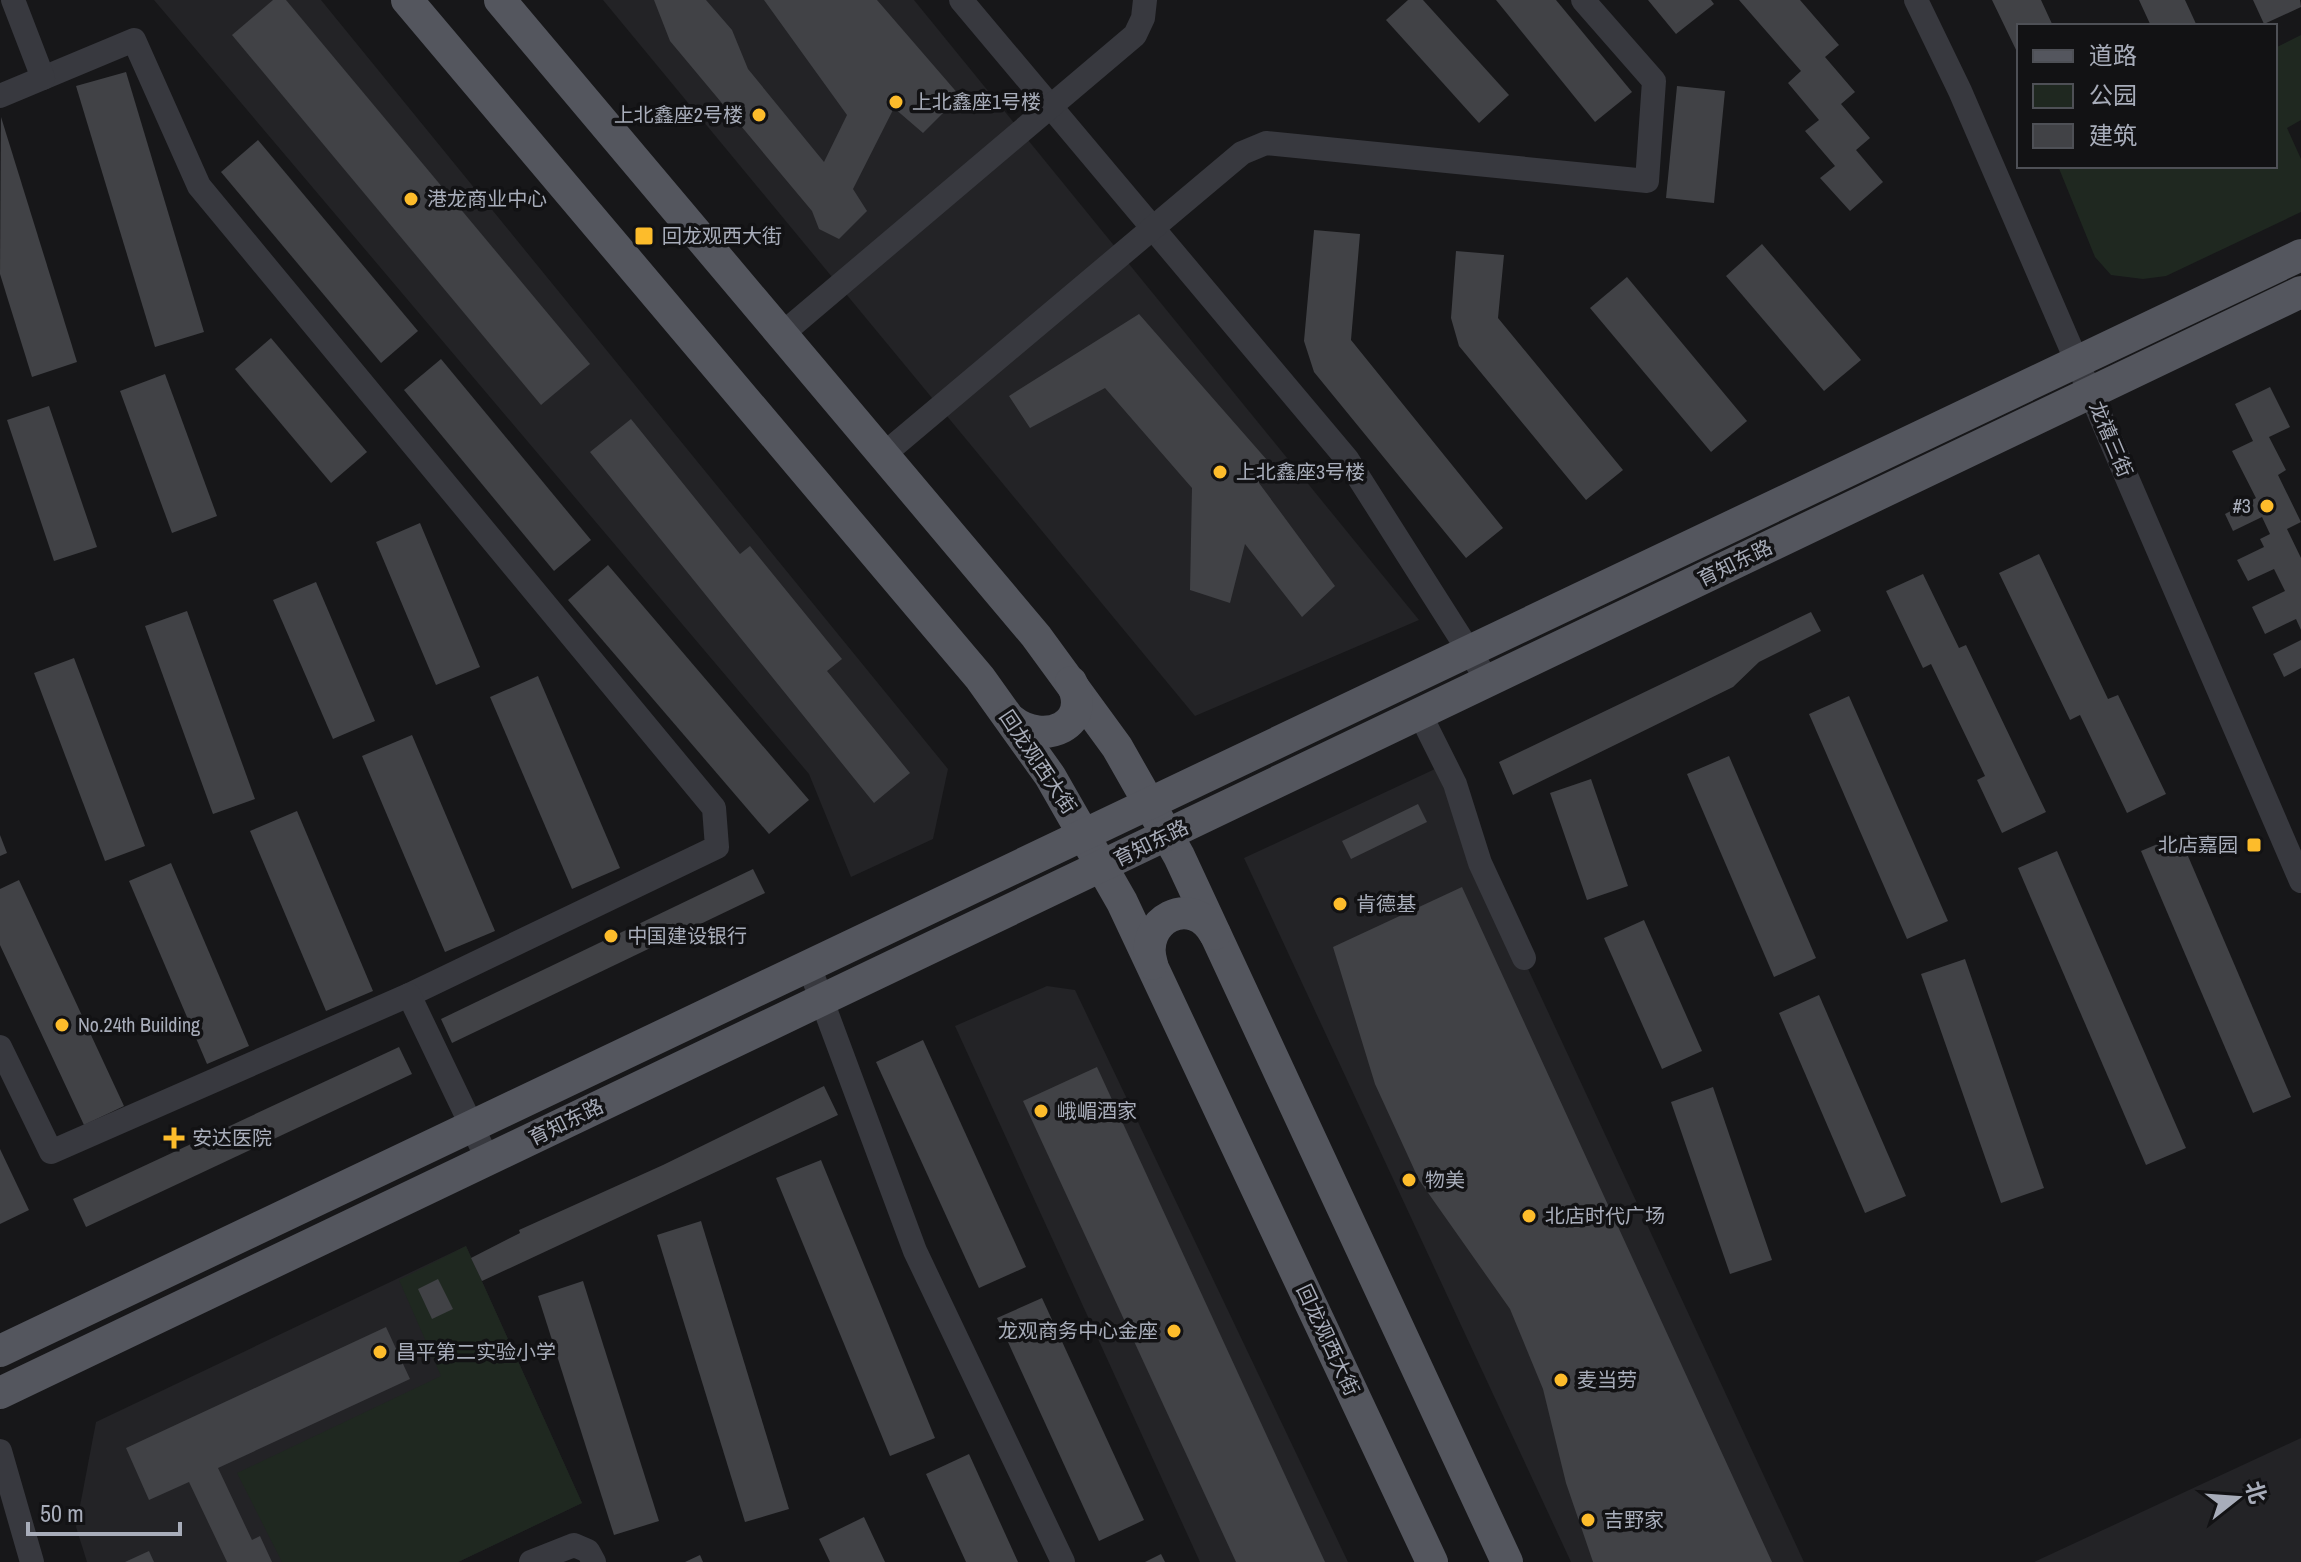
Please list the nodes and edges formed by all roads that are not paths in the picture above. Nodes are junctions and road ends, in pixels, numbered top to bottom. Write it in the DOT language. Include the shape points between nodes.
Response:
graph roads {
  1 [pos="13,0"];
  2 [pos="407,0"];
  3 [pos="500,0"];
  4 [pos="961,0"];
  5 [pos="1145,0"];
  6 [pos="1583,0"];
  7 [pos="1916,0"];
  8 [pos="43,78"];
  9 [pos="0,96"];
  10 [pos="1051,106"];
  11 [pos="1153,228"];
  12 [pos="2301,255"];
  13 [pos="2301,292"];
  14 [pos="782,334"];
  15 [pos="2077,362"];
  16 [pos="2091,393"];
  17 [pos="883,455"];
  18 [pos="1470,652"];
  19 [pos="1488,681"];
  20 [pos="1071,682"];
  21 [pos="1420,714"];
  22 [pos="1011,720"];
  23 [pos="1151,803"];
  24 [pos="1086,834"];
  25 [pos="1168,834"];
  26 [pos="1103,865"];
  27 [pos="2301,881"];
  28 [pos="1215,934"];
  29 [pos="1524,958"];
  30 [pos="809,966"];
  31 [pos="1152,966"];
  32 [pos="409,995"];
  33 [pos="822,1000"];
  34 [pos="0,1047"];
  35 [pos="472,1127"];
  36 [pos="488,1160"];
  37 [pos="0,1351"];
  38 [pos="0,1393"];
  39 [pos="0,1451"];
  40 [pos="32,1562"];
  41 [pos="531,1562"];
  42 [pos="594,1562"];
  43 [pos="1063,1562"];
  44 [pos="1432,1562"];
  45 [pos="1507,1562"];
  1 -- 8 [label="street"];
  2 -- 22 [label="main road, 回龙观西大街"];
  3 -- 14 [label="main road"];
  4 -- 10 [label="street"];
  5 -- 10 [label="street" via="1135,35"];
  6 -- 11 [label="street" via="1654,81 1647,181 1266,143 1242,153"];
  7 -- 15 [label="street, 龙禧三街"];
  8 -- 9 [label="street"];
  8 -- 32 [label="street" via="134,40 199,186 714,808 717,847"];
  10 -- 11 [label="street"];
  10 -- 14 [label="street"];
  11 -- 17 [label="street"];
  11 -- 18 [label="street" via="1347,459"];
  12 -- 15 [label="main road, 育知东路"];
  13 -- 16 [label="main road, 育知东路"];
  14 -- 17 [label="main road"];
  15 -- 16 [label="street, 龙禧三街"];
  15 -- 18 [label="main road, 育知东路"];
  16 -- 19 [label="main road, 育知东路"];
  16 -- 27 [label="street, 龙禧三街"];
  17 -- 20 [label="main road"];
  18 -- 19 [label="street"];
  18 -- 23 [label="main road, 育知东路"];
  19 -- 21 [label="main road, 育知东路"];
  20 -- 22 [label="main road" via="1075,708 1058,731 1034,733"];
  20 -- 23 [label="main road"];
  21 -- 25 [label="main road, 育知东路"];
  21 -- 29 [label="street" via="1455,784 1480,863"];
  22 -- 24 [label="main road, 回龙观西大街"];
  23 -- 24 [label="main road, 育知东路"];
  23 -- 25 [label="main road"];
  24 -- 26 [label="main road, 回龙观西大街"];
  24 -- 30 [label="main road, 育知东路"];
  25 -- 26 [label="main road, 育知东路"];
  25 -- 28 [label="main road"];
  26 -- 31 [label="main road, 回龙观西大街"];
  26 -- 33 [label="main road, 育知东路"];
  28 -- 31 [label="main road" via="1195,915 1166,916 1151,934"];
  28 -- 45 [label="main road"];
  30 -- 33 [label="street"];
  30 -- 35 [label="main road, 育知东路"];
  31 -- 44 [label="main road, 回龙观西大街"];
  32 -- 34 [label="street" via="51,1152"];
  32 -- 35 [label="street"];
  33 -- 36 [label="main road, 育知东路"];
  33 -- 43 [label="street" via="915,1251"];
  35 -- 36 [label="street"];
  35 -- 37 [label="main road, 育知东路"];
  36 -- 38 [label="main road, 育知东路"];
  39 -- 40 [label="street"];
  41 -- 42 [label="street" via="574,1545 588,1551"];
}
